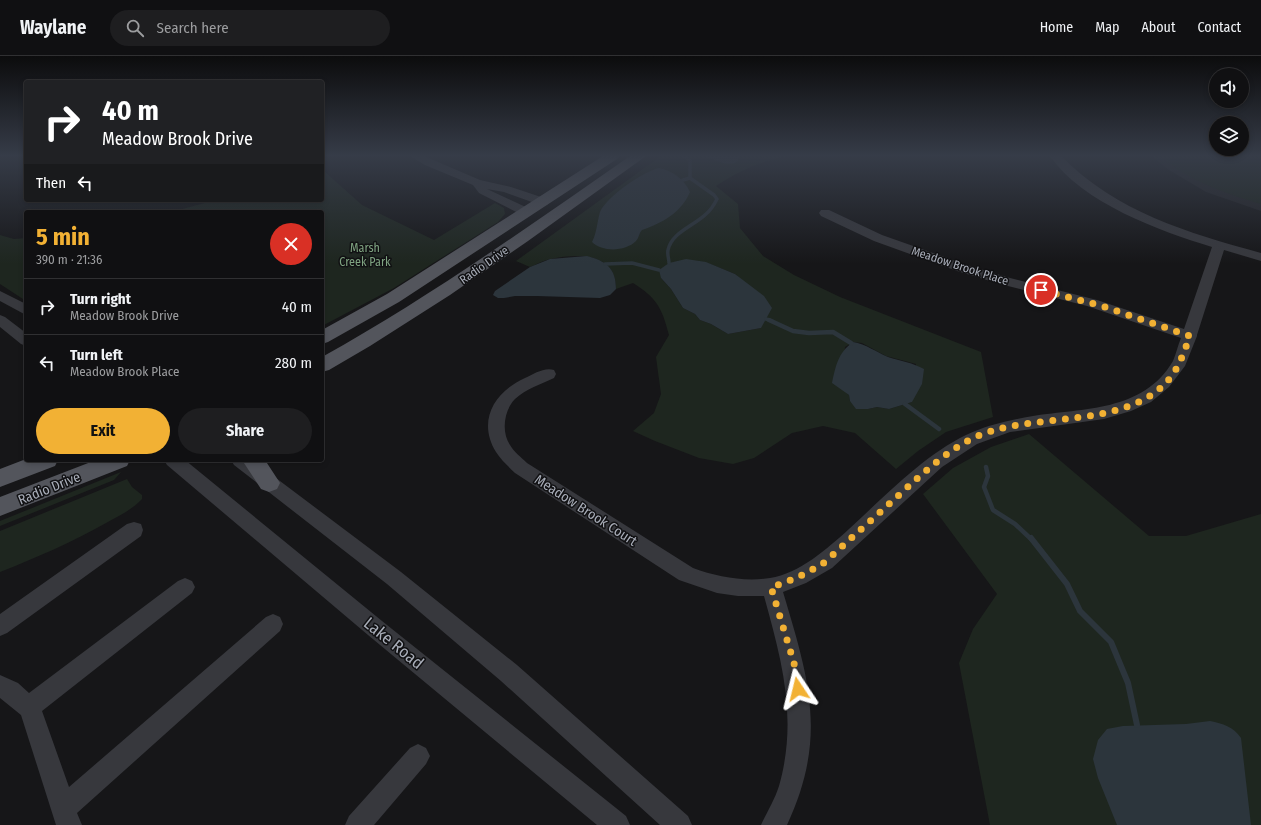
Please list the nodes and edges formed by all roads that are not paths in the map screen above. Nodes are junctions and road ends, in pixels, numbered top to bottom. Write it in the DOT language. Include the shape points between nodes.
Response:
graph roads {
  1 [pos="485,192"];
  2 [pos="517,192"];
  3 [pos="558,192"];
  4 [pos="589,192"];
  5 [pos="1097,192"];
  6 [pos="543,202"];
  7 [pos="526,212"];
  8 [pos="825,214"];
  9 [pos="1219,245"];
  10 [pos="1261,257"];
  11 [pos="0,295"];
  12 [pos="24,309"];
  13 [pos="0,320"];
  14 [pos="1190,336"];
  15 [pos="324,337"];
  16 [pos="24,339"];
  17 [pos="324,364"];
  18 [pos="548,374"];
  19 [pos="114,462"];
  20 [pos="175,462"];
  21 [pos="243,462"];
  22 [pos="254,462"];
  23 [pos="34,464"];
  24 [pos="0,478"];
  25 [pos="269,483"];
  26 [pos="0,507"];
  27 [pos="134,530"];
  28 [pos="185,587"];
  29 [pos="771,587"];
  30 [pos="273,624"];
  31 [pos="0,626"];
  32 [pos="0,686"];
  33 [pos="29,707"];
  34 [pos="418,756"];
  35 [pos="67,817"];
  36 [pos="358,825"];
  37 [pos="617,825"];
  38 [pos="679,825"];
  39 [pos="774,825"];
  1 -- 7 [label="street"];
  2 -- 6 [label="street"];
  3 -- 6 [label="main road, Radio Drive"];
  4 -- 17 [label="main road, Radio Drive" via="469,276 370,339"];
  5 -- 9 [label="street" via="1115,204 1172,230"];
  6 -- 7 [label="main road, Radio Drive"];
  7 -- 15 [label="main road, Radio Drive" via="393,298"];
  8 -- 14 [label="street, Meadow Brook Place" via="878,238 962,268 1092,303"];
  9 -- 10 [label="street"];
  9 -- 14 [label="street, Meadow Brook Court"];
  11 -- 12 [label="street"];
  13 -- 16 [label="street"];
  14 -- 29 [label="street, Meadow Brook Court" via="1172,376 1145,398 1108,413 1009,426 972,439 936,462 825,562 801,577"];
  18 -- 29 [label="street, Meadow Brook Court" via="509,395 501,406 497,419 497,434 502,447 521,468 686,574 706,583 728,587"];
  19 -- 26 [label="main road, Radio Drive"];
  20 -- 37 [label="street, Lake Road"];
  21 -- 25 [label="street"];
  22 -- 25 [label="main road"];
  23 -- 24 [label="main road, Radio Drive"];
  25 -- 38 [label="street" via="394,578 509,673"];
  27 -- 31 [label="street"];
  28 -- 33 [label="street"];
  29 -- 39 [label="street" via="794,663 800,701 800,745 791,787"];
  30 -- 35 [label="street"];
  32 -- 33 [label="street"];
  33 -- 35 [label="street"];
  34 -- 36 [label="street"];
}
